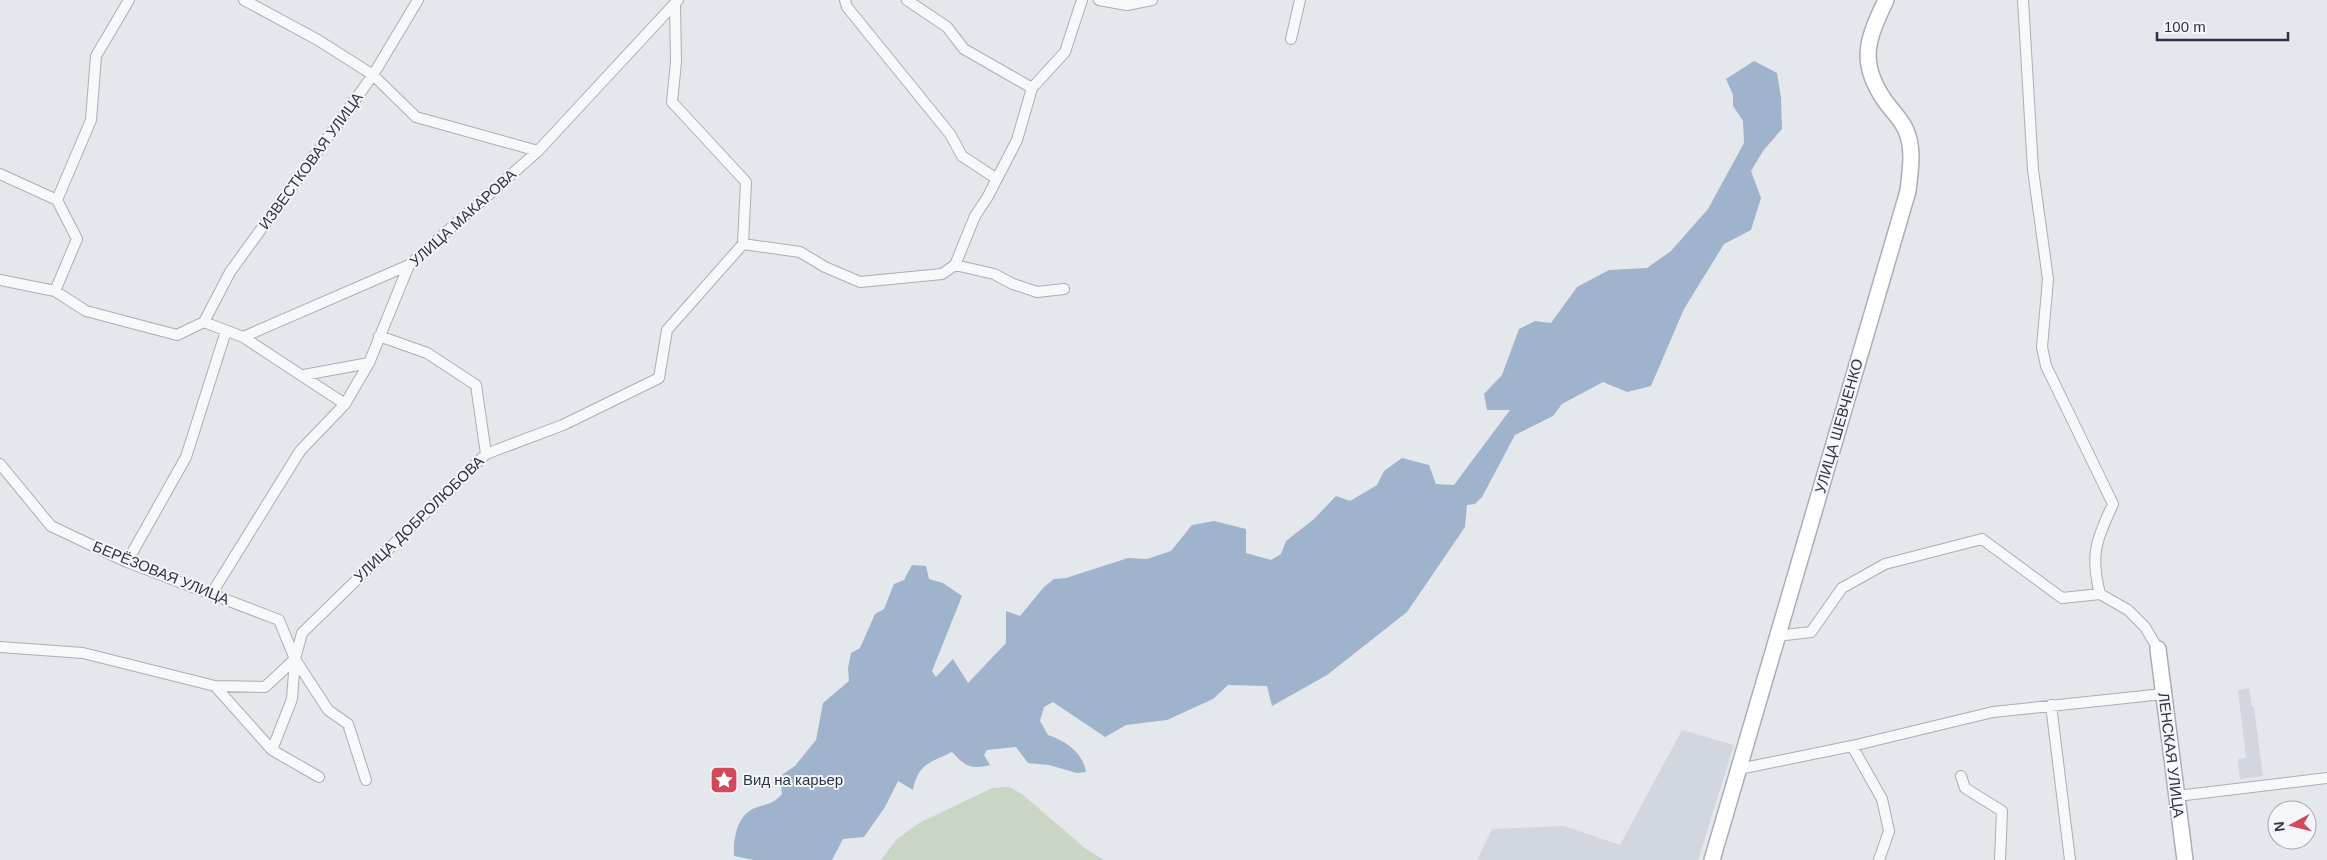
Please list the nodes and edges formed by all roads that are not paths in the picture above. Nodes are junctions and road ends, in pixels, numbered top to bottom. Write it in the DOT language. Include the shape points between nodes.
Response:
graph roads {
  1 [pos="129,0"];
  2 [pos="244,0"];
  3 [pos="418,0"];
  4 [pos="845,0"];
  5 [pos="907,0"];
  6 [pos="1082,0"];
  7 [pos="1099,0"];
  8 [pos="1152,0"];
  9 [pos="1300,0"];
  10 [pos="1886,0"];
  11 [pos="2022,0"];
  12 [pos="676,2"];
  13 [pos="1291,39"];
  14 [pos="373,75"];
  15 [pos="1032,88"];
  16 [pos="538,150"];
  17 [pos="0,174"];
  18 [pos="997,179"];
  19 [pos="57,200"];
  20 [pos="743,244"];
  21 [pos="955,264"];
  22 [pos="409,265"];
  23 [pos="0,280"];
  24 [pos="1064,289"];
  25 [pos="55,291"];
  26 [pos="204,322"];
  27 [pos="226,331"];
  28 [pos="379,336"];
  29 [pos="243,338"];
  30 [pos="369,363"];
  31 [pos="304,375"];
  32 [pos="345,404"];
  33 [pos="486,454"];
  34 [pos="0,464"];
  35 [pos="127,562"];
  36 [pos="212,593"];
  37 [pos="2100,594"];
  38 [pos="1777,636"];
  39 [pos="0,647"];
  40 [pos="2158,649"];
  41 [pos="295,659"];
  42 [pos="216,686"];
  43 [pos="2163,694"];
  44 [pos="2051,705"];
  45 [pos="1852,746"];
  46 [pos="272,750"];
  47 [pos="1739,768"];
  48 [pos="1961,776"];
  49 [pos="319,777"];
  50 [pos="2327,778"];
  51 [pos="366,780"];
  52 [pos="2177,796"];
  53 [pos="1712,860"];
  54 [pos="1880,860"];
  55 [pos="2000,860"];
  56 [pos="2070,860"];
  57 [pos="2185,860"];
  1 -- 19 [label="street" via="96,56 90,120"];
  2 -- 14 [label="street" via="318,40"];
  3 -- 14 [label="street, ИЗВЕСТКОВАЯ УЛИЦА"];
  4 -- 18 [label="street" via="847,7 950,134 962,156"];
  5 -- 15 [label="street" via="947,27 964,49"];
  6 -- 15 [label="street" via="1065,52"];
  7 -- 8 [label="street" via="1127,5"];
  9 -- 13 [label="street"];
  10 -- 38 [label="street, УЛИЦА ШЕВЧЕНКО" via="1870,34 1868,66 1877,89 1907,132 1911,159 1908,191"];
  11 -- 37 [label="street" via="2033,170 2048,279 2042,347 2046,366 2113,504 2094,549 2094,572"];
  12 -- 16 [label="street, УЛИЦА МАКАРОВА"];
  12 -- 20 [label="street" via="672,102 746,182"];
  14 -- 16 [label="street" via="416,116"];
  14 -- 26 [label="street, ИЗВЕСТКОВАЯ УЛИЦА" via="230,272"];
  15 -- 18 [label="street" via="1017,140"];
  16 -- 22 [label="street, УЛИЦА МАКАРОВА"];
  17 -- 19 [label="street"];
  18 -- 21 [label="street" via="975,216"];
  19 -- 25 [label="street" via="77,239"];
  20 -- 21 [label="street" via="800,252 825,268 860,282 942,274"];
  20 -- 33 [label="street, УЛИЦА ДОБРОЛЮБОВА" via="667,330 659,378 564,425"];
  21 -- 24 [label="street" via="994,274 1037,292"];
  22 -- 28 [label="street, УЛИЦА МАКАРОВА"];
  22 -- 29 [label="street"];
  23 -- 25 [label="street"];
  25 -- 26 [label="street" via="86,311 177,334"];
  26 -- 27 [label="street"];
  27 -- 29 [label="street"];
  27 -- 35 [label="street" via="186,457"];
  28 -- 30 [label="street, УЛИЦА МАКАРОВА"];
  28 -- 33 [label="street" via="427,352 476,385"];
  29 -- 31 [label="street"];
  30 -- 31 [label="street"];
  30 -- 32 [label="street, УЛИЦА МАКАРОВА"];
  31 -- 32 [label="street"];
  32 -- 36 [label="street, УЛИЦА МАКАРОВА" via="300,451"];
  33 -- 41 [label="street, УЛИЦА ДОБРОЛЮБОВА" via="302,633"];
  34 -- 35 [label="street, БЕРЁЗОВАЯ УЛИЦА" via="50,526"];
  35 -- 36 [label="street, БЕРЁЗОВАЯ УЛИЦА"];
  36 -- 41 [label="street, БЕРЁЗОВАЯ УЛИЦА" via="279,620"];
  37 -- 38 [label="street" via="2062,598 1982,539 1886,564 1842,588 1811,632"];
  37 -- 40 [label="street" via="2128,610 2145,627"];
  38 -- 47 [label="street, УЛИЦА ШЕВЧЕНКО"];
  39 -- 42 [label="street" via="83,653"];
  40 -- 43 [label="street, ЛЕНСКАЯ УЛИЦА"];
  41 -- 42 [label="street" via="266,687"];
  41 -- 46 [label="street, УЛИЦА ДОБРОЛЮБОВА" via="292,700"];
  41 -- 51 [label="street, БЕРЁЗОВАЯ УЛИЦА" via="328,710 348,724"];
  42 -- 46 [label="street"];
  43 -- 44 [label="street"];
  43 -- 52 [label="street, ЛЕНСКАЯ УЛИЦА"];
  44 -- 45 [label="street" via="1992,712"];
  44 -- 56 [label="street"];
  45 -- 47 [label="street"];
  45 -- 54 [label="street" via="1882,799 1890,831"];
  46 -- 49 [label="street"];
  47 -- 53 [label="street, УЛИЦА ШЕВЧЕНКО"];
  48 -- 55 [label="street" via="1965,788 2002,811"];
  50 -- 52 [label="street"];
  52 -- 57 [label="street, ЛЕНСКАЯ УЛИЦА"];
}
